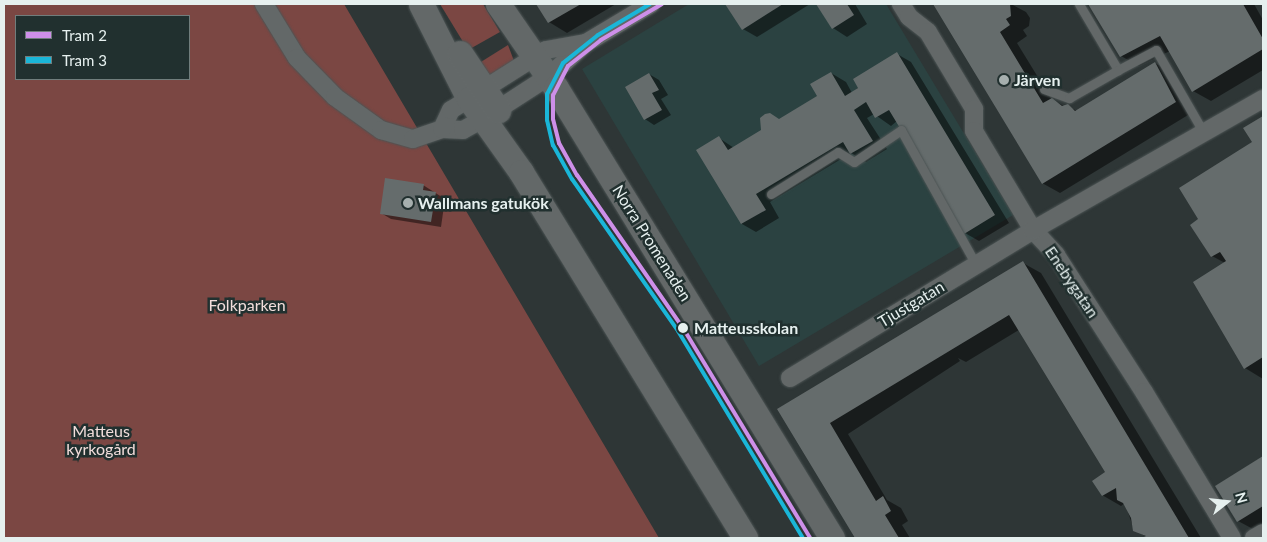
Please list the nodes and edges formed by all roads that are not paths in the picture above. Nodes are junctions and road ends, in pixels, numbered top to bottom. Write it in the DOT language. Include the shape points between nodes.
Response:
graph roads {
  1 [pos="264,4"];
  2 [pos="422,4"];
  3 [pos="498,4"];
  4 [pos="651,4"];
  5 [pos="901,4"];
  6 [pos="1079,4"];
  7 [pos="586,43"];
  8 [pos="533,58"];
  9 [pos="1118,70"];
  10 [pos="548,77"];
  11 [pos="1044,89"];
  12 [pos="477,94"];
  13 [pos="1263,99"];
  14 [pos="490,115"];
  15 [pos="442,129"];
  16 [pos="1204,133"];
  17 [pos="771,194"];
  18 [pos="1033,230"];
  19 [pos="976,265"];
  20 [pos="790,378"];
  21 [pos="1263,533"];
  22 [pos="745,538"];
  23 [pos="832,538"];
  24 [pos="1232,538"];
  25 [pos="1254,538"];
  1 -- 15 [label="street" via="296,58 335,97 374,124 413,139"];
  2 -- 12 [label="main road"];
  3 -- 8 [label="main road, Norra Promenaden"];
  4 -- 7 [label="street"];
  5 -- 18 [label="street, Enebygatan" via="909,17 928,32 974,109 974,131"];
  6 -- 9 [label="lane"];
  7 -- 8 [label="street" via="556,47"];
  7 -- 10 [label="street"];
  8 -- 10 [label="main road, Norra Promenaden"];
  8 -- 12 [label="street"];
  9 -- 11 [label="lane" via="1069,98"];
  9 -- 16 [label="lane" via="1156,50"];
  10 -- 14 [label="street"];
  10 -- 23 [label="main road, Norra Promenaden"];
  12 -- 14 [label="main road"];
  12 -- 15 [label="street" via="451,110"];
  13 -- 16 [label="street, Tjustgatan"];
  14 -- 15 [label="street" via="463,130"];
  14 -- 22 [label="main road" via="521,172"];
  16 -- 18 [label="street, Tjustgatan"];
  17 -- 19 [label="lane" via="838,152 854,162 901,130"];
  18 -- 19 [label="street, Tjustgatan"];
  18 -- 24 [label="street, Enebygatan" via="1056,255"];
  19 -- 20 [label="street, Tjustgatan"];
  21 -- 25 [label="street"];
}
